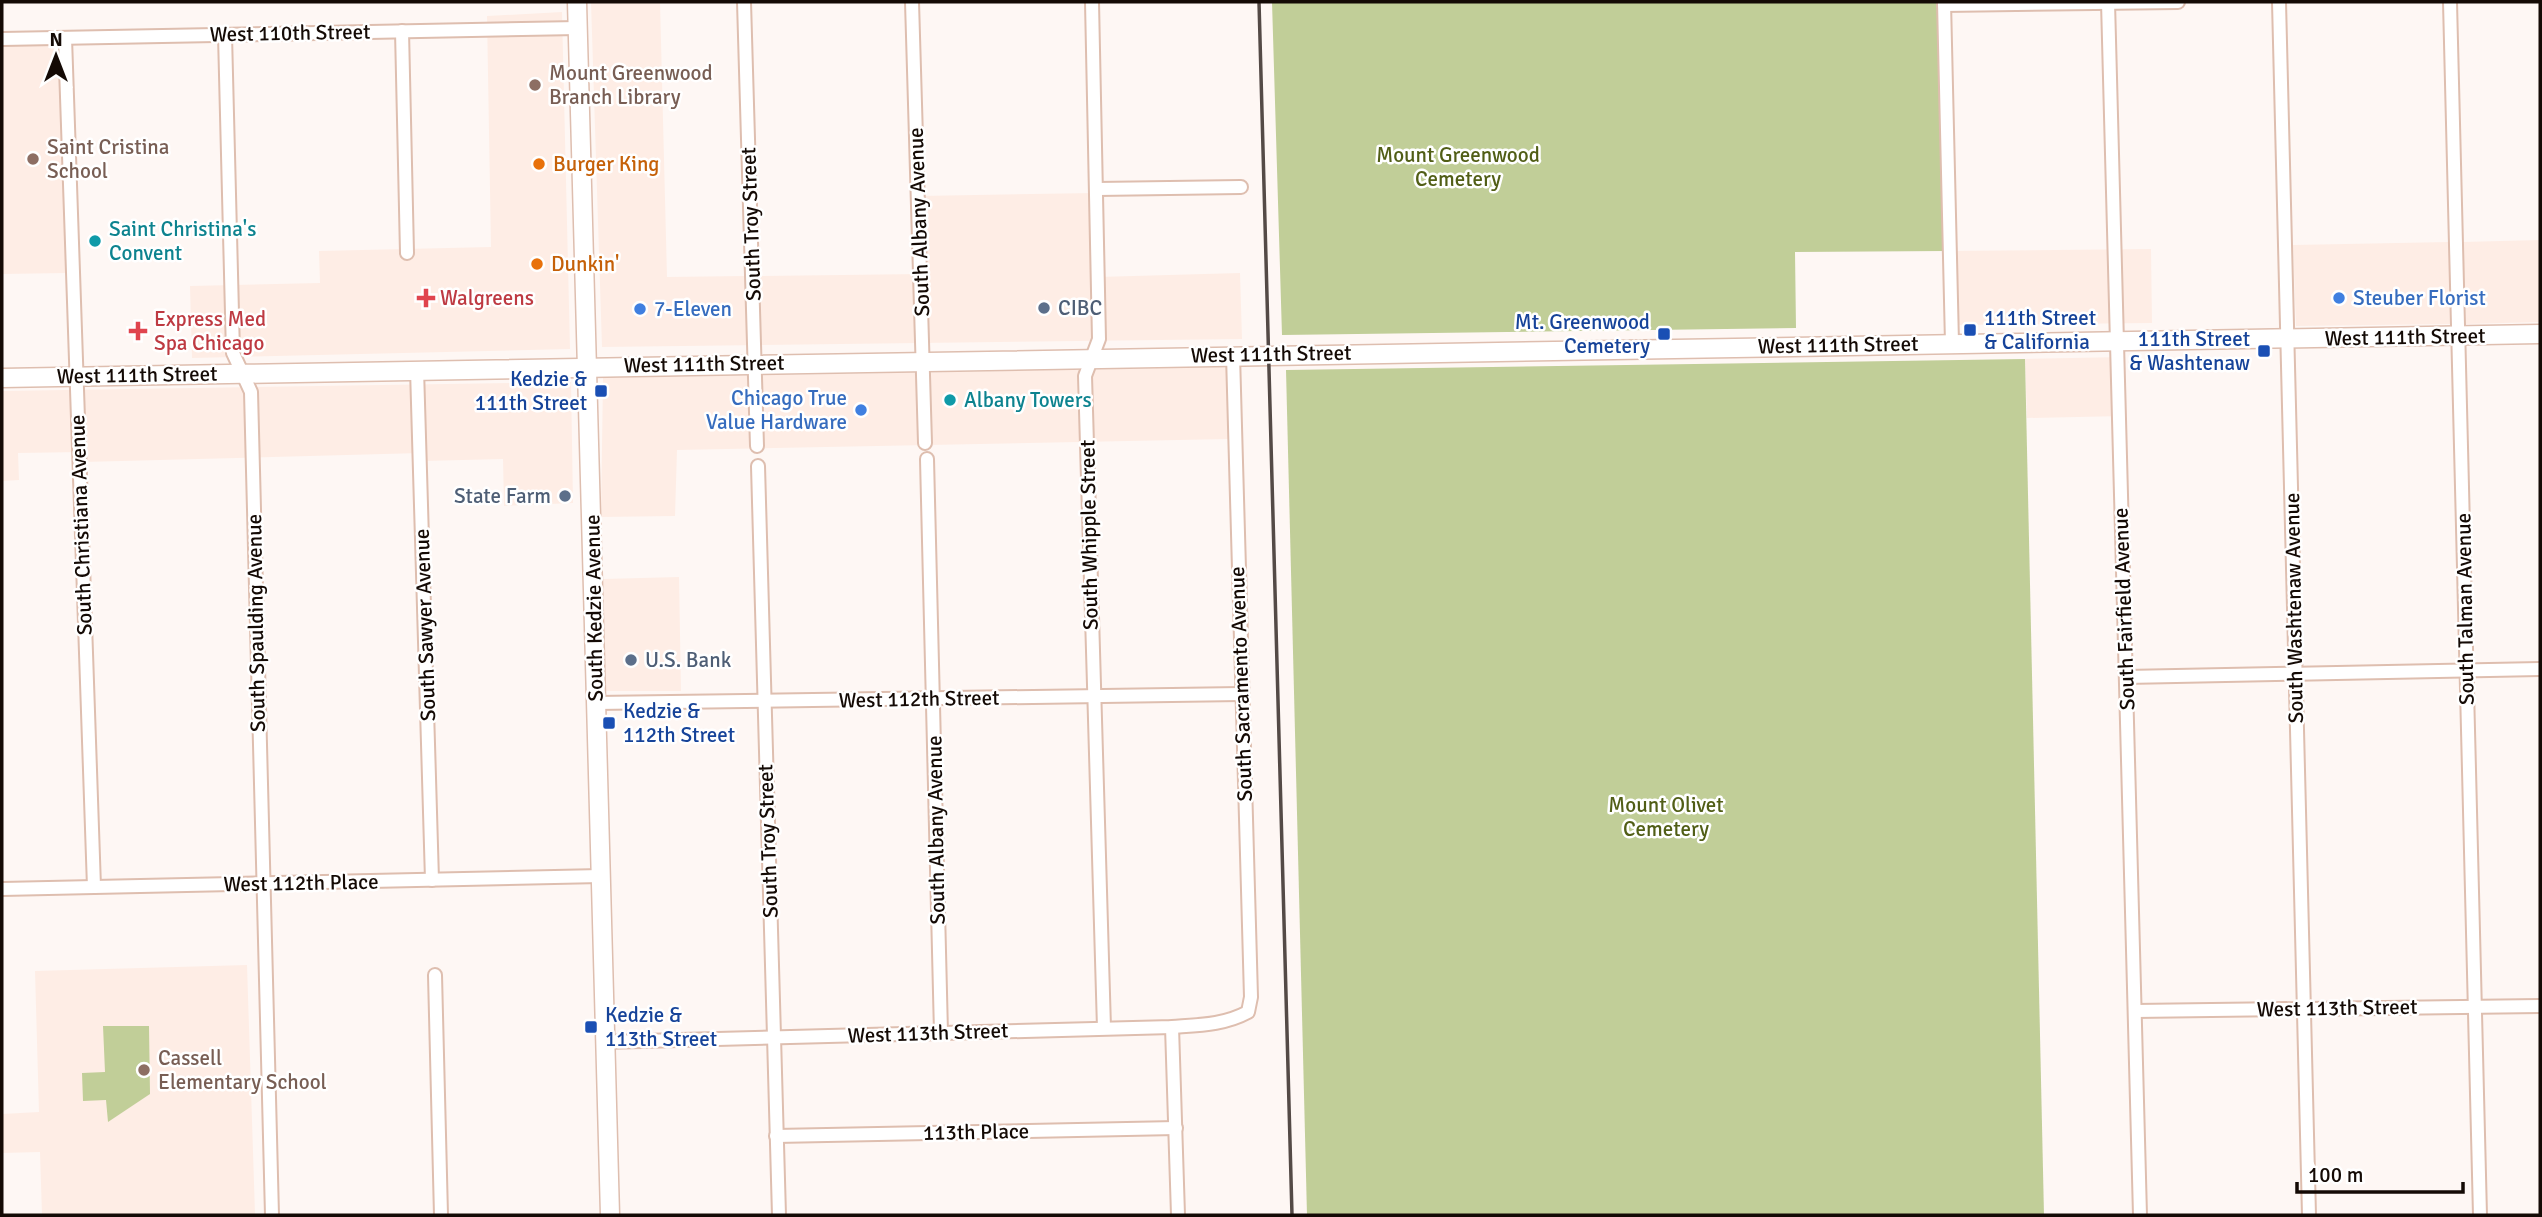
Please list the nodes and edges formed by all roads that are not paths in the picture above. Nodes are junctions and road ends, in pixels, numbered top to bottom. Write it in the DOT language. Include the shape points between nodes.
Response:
graph roads {
  1 [pos="577,2"];
  2 [pos="744,2"];
  3 [pos="912,2"];
  4 [pos="1092,2"];
  5 [pos="2108,2"];
  6 [pos="2178,2"];
  7 [pos="2279,2"];
  8 [pos="2450,2"];
  9 [pos="1944,3"];
  10 [pos="578,29"];
  11 [pos="402,31"];
  12 [pos="225,35"];
  13 [pos="65,38"];
  14 [pos="2,39"];
  15 [pos="1241,187"];
  16 [pos="1097,189"];
  17 [pos="407,253"];
  18 [pos="2540,334"];
  19 [pos="2458,336"];
  20 [pos="2287,338"];
  21 [pos="2117,341"];
  22 [pos="1952,344"];
  23 [pos="1233,355"];
  24 [pos="1091,358"];
  25 [pos="923,360"];
  26 [pos="755,363"];
  27 [pos="588,366"];
  28 [pos="417,369"];
  29 [pos="244,373"];
  30 [pos="76,376"];
  31 [pos="2,378"];
  32 [pos="925,443"];
  33 [pos="757,446"];
  34 [pos="927,459"];
  35 [pos="758,466"];
  36 [pos="2540,669"];
  37 [pos="2466,671"];
  38 [pos="2296,674"];
  39 [pos="2126,677"];
  40 [pos="1241,694"];
  41 [pos="1094,696"];
  42 [pos="932,698"];
  43 [pos="764,701"];
  44 [pos="596,703"];
  45 [pos="601,876"];
  46 [pos="432,880"];
  47 [pos="262,884"];
  48 [pos="94,887"];
  49 [pos="2,889"];
  50 [pos="435,975"];
  51 [pos="2475,1006"];
  52 [pos="2540,1006"];
  53 [pos="2304,1009"];
  54 [pos="2134,1011"];
  55 [pos="1248,1012"];
  56 [pos="1172,1027"];
  57 [pos="1104,1028"];
  58 [pos="941,1033"];
  59 [pos="774,1037"];
  60 [pos="605,1042"];
  61 [pos="1176,1128"];
  62 [pos="776,1136"];
  63 [pos="272,1215"];
  64 [pos="441,1215"];
  65 [pos="610,1215"];
  66 [pos="779,1215"];
  67 [pos="1178,1215"];
  68 [pos="2140,1215"];
  69 [pos="2309,1215"];
  70 [pos="2480,1215"];
  1 -- 10 [label="main road, South Kedzie Avenue"];
  2 -- 26 [label="street, South Troy Street"];
  3 -- 25 [label="street, South Albany Avenue"];
  4 -- 16 [label="street, South Whipple Street"];
  5 -- 6 [label="street"];
  5 -- 9 [label="street"];
  5 -- 21 [label="street, South Fairfield Avenue"];
  7 -- 20 [label="street, South Washtenaw Avenue"];
  8 -- 19 [label="street, South Talman Avenue"];
  9 -- 22 [label="street"];
  10 -- 11 [label="street, West 110th Street"];
  10 -- 27 [label="main road, South Kedzie Avenue"];
  11 -- 12 [label="street, West 110th Street"];
  11 -- 17 [label="street"];
  12 -- 13 [label="street, West 110th Street"];
  12 -- 29 [label="street, South Spaulding Avenue" via="233,353"];
  13 -- 14 [label="street, West 110th Street"];
  13 -- 30 [label="street, South Christiana Avenue"];
  15 -- 16 [label="street"];
  16 -- 24 [label="street, South Whipple Street" via="1099,338"];
  18 -- 19 [label="main road, West 111th Street"];
  19 -- 20 [label="main road, West 111th Street"];
  19 -- 37 [label="street, South Talman Avenue"];
  20 -- 21 [label="main road, West 111th Street"];
  20 -- 38 [label="street, South Washtenaw Avenue"];
  21 -- 22 [label="main road, West 111th Street"];
  21 -- 39 [label="street, South Fairfield Avenue"];
  22 -- 23 [label="main road, West 111th Street"];
  23 -- 24 [label="main road, West 111th Street"];
  23 -- 40 [label="street, South Sacramento Avenue"];
  24 -- 25 [label="main road, West 111th Street"];
  24 -- 41 [label="street, South Whipple Street" via="1084,376"];
  25 -- 26 [label="main road, West 111th Street"];
  25 -- 32 [label="street, South Albany Avenue"];
  26 -- 27 [label="main road, West 111th Street"];
  26 -- 33 [label="street, South Troy Street"];
  27 -- 28 [label="main road, West 111th Street"];
  27 -- 44 [label="main road, South Kedzie Avenue"];
  28 -- 29 [label="main road, West 111th Street"];
  28 -- 46 [label="street, South Sawyer Avenue"];
  29 -- 30 [label="main road, West 111th Street"];
  29 -- 47 [label="street, South Spaulding Avenue" via="251,392"];
  30 -- 31 [label="main road, West 111th Street"];
  30 -- 48 [label="street, South Christiana Avenue"];
  34 -- 42 [label="street, South Albany Avenue"];
  35 -- 43 [label="street, South Troy Street"];
  36 -- 37 [label="street"];
  37 -- 38 [label="street"];
  37 -- 51 [label="street, South Talman Avenue"];
  38 -- 39 [label="street"];
  38 -- 53 [label="street, South Washtenaw Avenue"];
  39 -- 54 [label="street, South Fairfield Avenue"];
  40 -- 41 [label="street, West 112th Street"];
  40 -- 55 [label="street, South Sacramento Avenue"];
  41 -- 42 [label="street, West 112th Street"];
  41 -- 57 [label="street, South Whipple Street"];
  42 -- 43 [label="street, West 112th Street"];
  42 -- 58 [label="street, South Albany Avenue"];
  43 -- 44 [label="street, West 112th Street"];
  43 -- 59 [label="street, South Troy Street"];
  44 -- 45 [label="main road, South Kedzie Avenue"];
  45 -- 46 [label="street, West 112th Place"];
  45 -- 60 [label="main road, South Kedzie Avenue"];
  46 -- 47 [label="street, West 112th Place"];
  47 -- 48 [label="street, West 112th Place"];
  47 -- 63 [label="street, South Spaulding Avenue"];
  48 -- 49 [label="street, West 112th Place"];
  50 -- 64 [label="street"];
  51 -- 52 [label="street, West 113th Street"];
  51 -- 53 [label="street, West 113th Street"];
  51 -- 70 [label="street, South Talman Avenue"];
  53 -- 54 [label="street, West 113th Street"];
  53 -- 69 [label="street, South Washtenaw Avenue"];
  54 -- 68 [label="street, South Fairfield Avenue"];
  55 -- 56 [label="street, West 113th Street" via="1233,1021"];
  56 -- 57 [label="street, West 113th Street"];
  56 -- 61 [label="street"];
  57 -- 58 [label="street, West 113th Street"];
  58 -- 59 [label="street, West 113th Street"];
  59 -- 60 [label="street, West 113th Street"];
  59 -- 62 [label="street, South Troy Street"];
  60 -- 65 [label="main road, South Kedzie Avenue"];
  61 -- 62 [label="street, 113th Place"];
  61 -- 67 [label="street"];
  62 -- 66 [label="street, South Troy Street"];
}
